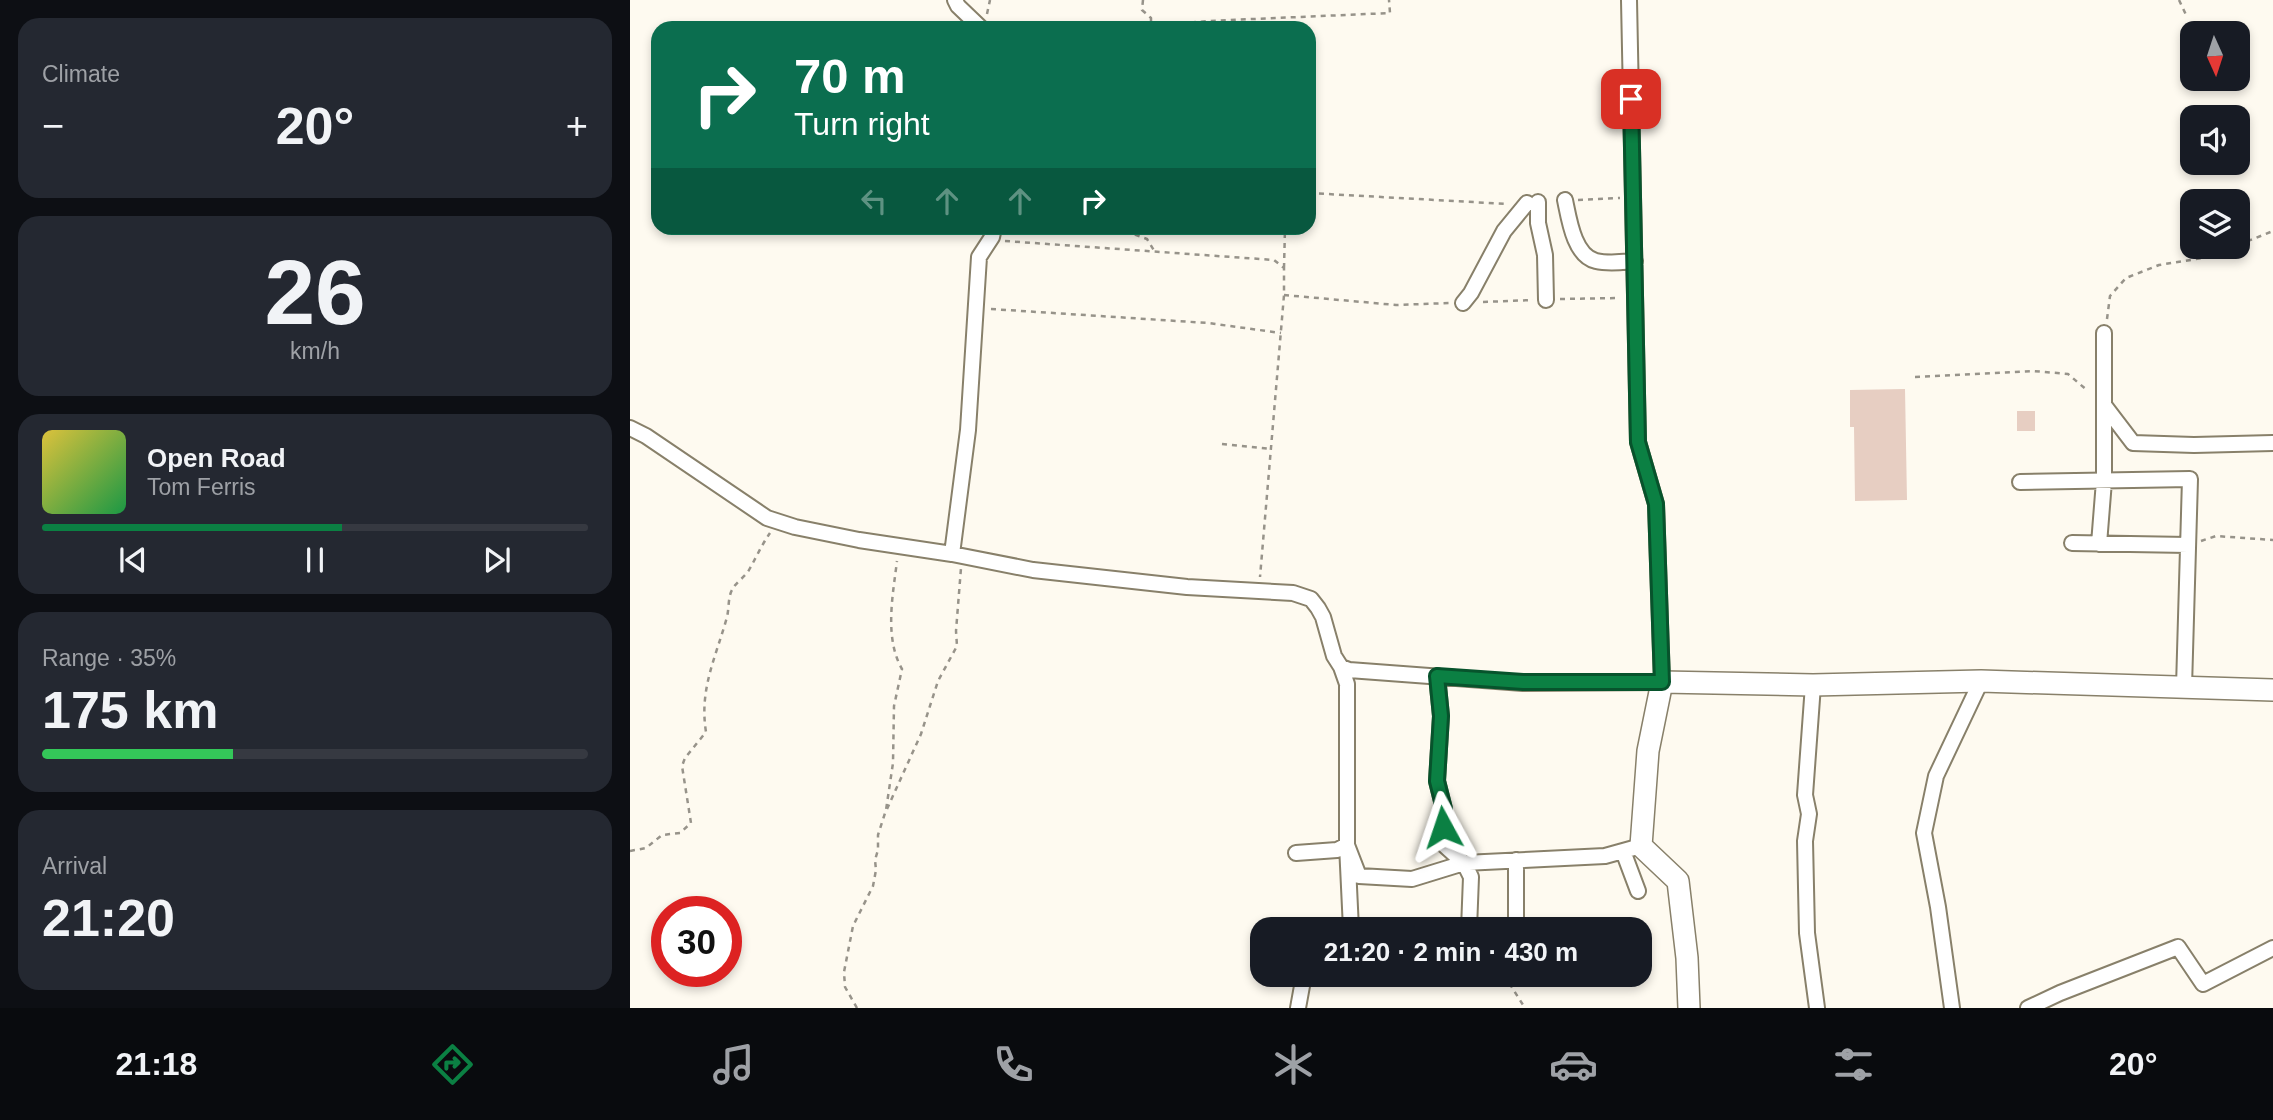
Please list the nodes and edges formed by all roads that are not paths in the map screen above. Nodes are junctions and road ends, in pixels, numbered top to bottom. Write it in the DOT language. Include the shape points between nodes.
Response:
graph roads {
  1 [pos="955,0"];
  2 [pos="1629,0"];
  3 [pos="974,21"];
  4 [pos="1565,200"];
  5 [pos="991,235"];
  6 [pos="1635,261"];
  7 [pos="1546,300"];
  8 [pos="1462,303"];
  9 [pos="2104,332"];
  10 [pos="2104,405"];
  11 [pos="630,428"];
  12 [pos="2273,443"];
  13 [pos="2104,481"];
  14 [pos="2020,482"];
  15 [pos="2072,543"];
  16 [pos="2098,544"];
  17 [pos="2188,545"];
  18 [pos="952,554"];
  19 [pos="1341,667"];
  20 [pos="1437,676"];
  21 [pos="1981,681"];
  22 [pos="1662,682"];
  23 [pos="1813,685"];
  24 [pos="2184,687"];
  25 [pos="2273,690"];
  26 [pos="1347,845"];
  27 [pos="1632,848"];
  28 [pos="1296,853"];
  29 [pos="1516,860"];
  30 [pos="1464,863"];
  31 [pos="1638,891"];
  32 [pos="1350,917"];
  33 [pos="1469,917"];
  34 [pos="1516,917"];
  35 [pos="2273,948"];
  36 [pos="1302,987"];
  37 [pos="1298,1008"];
  38 [pos="1689,1008"];
  39 [pos="1817,1008"];
  40 [pos="1952,1008"];
  41 [pos="2028,1008"];
  1 -- 3 [label="street"];
  2 -- 6 [label="street"];
  4 -- 6 [label="street" via="1572,230 1592,261"];
  5 -- 18 [label="street" via="979,257 968,430"];
  6 -- 22 [label="street" via="1638,442 1656,504"];
  7 -- 8 [label="street" via="1545,255 1533,202 1504,230"];
  9 -- 10 [label="street"];
  10 -- 12 [label="street" via="2133,443"];
  10 -- 13 [label="street"];
  11 -- 18 [label="street" via="767,518"];
  13 -- 14 [label="street"];
  13 -- 16 [label="street"];
  13 -- 17 [label="street" via="2190,479"];
  15 -- 16 [label="street"];
  16 -- 17 [label="street"];
  17 -- 24 [label="street"];
  18 -- 19 [label="street" via="1033,570 1293,593 1311,599 1323,617"];
  19 -- 20 [label="street"];
  19 -- 26 [label="street" via="1347,684"];
  20 -- 22 [label="street" via="1523,682"];
  20 -- 30 [label="street" via="1441,716 1437,781 1444,809 1443,844"];
  21 -- 23 [label="street"];
  21 -- 24 [label="street"];
  21 -- 40 [label="street" via="1936,776 1924,834"];
  22 -- 23 [label="street"];
  22 -- 27 [label="street"];
  23 -- 39 [label="street" via="1805,841 1807,933"];
  24 -- 25 [label="street"];
  26 -- 28 [label="street"];
  26 -- 30 [label="street" via="1359,876 1412,880"];
  26 -- 32 [label="street"];
  27 -- 29 [label="street" via="1605,856"];
  27 -- 31 [label="street"];
  27 -- 38 [label="street" via="1678,881"];
  29 -- 30 [label="street"];
  29 -- 34 [label="street"];
  30 -- 33 [label="street" via="1471,877"];
  35 -- 41 [label="street" via="2203,984 2178,947"];
  36 -- 37 [label="street"];
}
